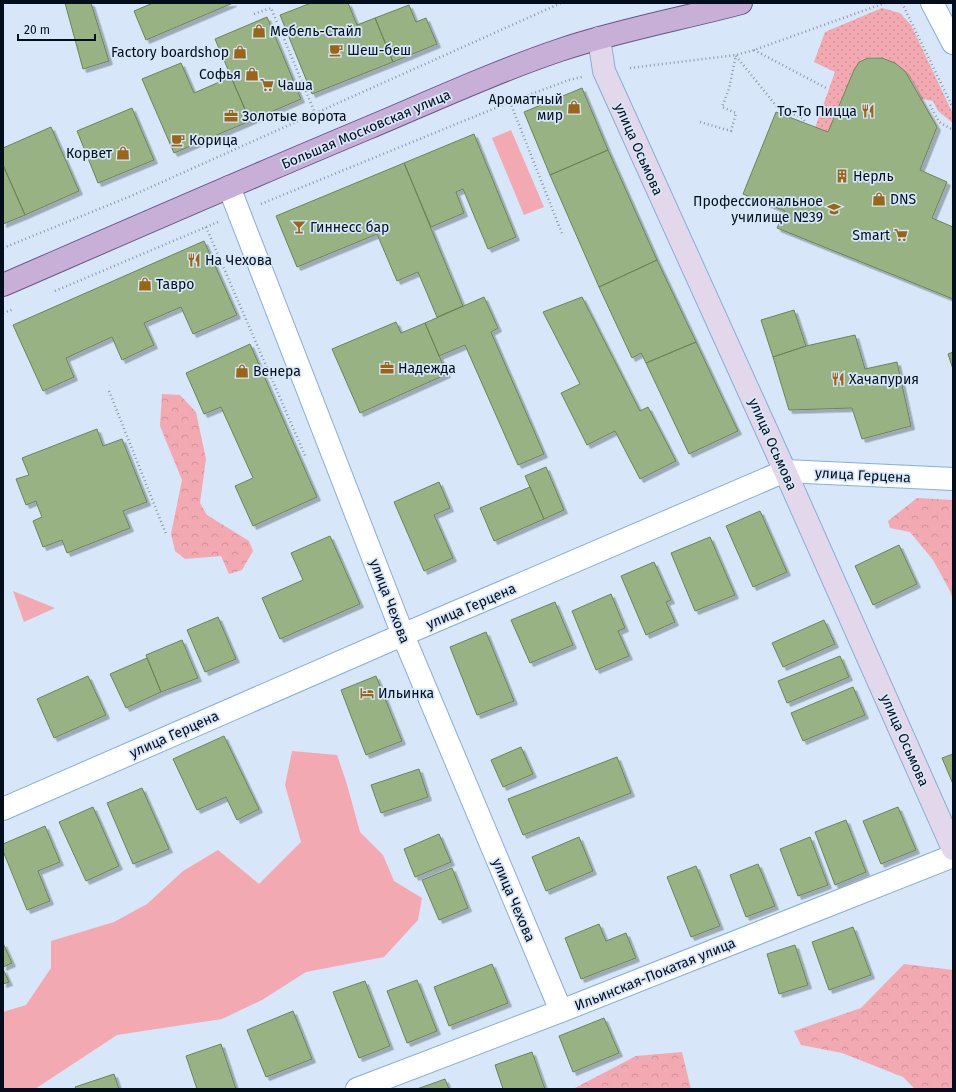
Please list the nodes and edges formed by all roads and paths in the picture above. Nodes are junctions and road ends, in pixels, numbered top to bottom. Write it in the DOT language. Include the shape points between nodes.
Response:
graph roads {
  1 [pos="561,3"];
  2 [pos="741,3"];
  3 [pos="885,3"];
  4 [pos="902,3"];
  5 [pos="932,3"];
  6 [pos="686,10"];
  7 [pos="254,14"];
  8 [pos="599,38"];
  9 [pos="953,43"];
  10 [pos="754,50"];
  11 [pos="736,55"];
  12 [pos="604,71"];
  13 [pos="828,89"];
  14 [pos="510,102"];
  15 [pos="930,105"];
  16 [pos="953,108"];
  17 [pos="315,113"];
  18 [pos="700,122"];
  19 [pos="806,124"];
  20 [pos="953,130"];
  21 [pos="229,186"];
  22 [pos="240,213"];
  23 [pos="206,227"];
  24 [pos="563,236"];
  25 [pos="3,248"];
  26 [pos="3,285"];
  27 [pos="54,292"];
  28 [pos="18,307"];
  29 [pos="3,313"];
  30 [pos="109,391"];
  31 [pos="307,459"];
  32 [pos="785,471"];
  33 [pos="953,479"];
  34 [pos="166,534"];
  35 [pos="403,635"];
  36 [pos="3,808"];
  37 [pos="953,849"];
  38 [pos="953,856"];
  39 [pos="560,1011"];
  40 [pos="357,1089"];
  1 -- 17 [label="path"];
  2 -- 6 [label="main road, Большая Московская улица"];
  3 -- 10 [label="path"];
  4 -- 16 [label="path"];
  5 -- 9 [label="street"];
  6 -- 8 [label="main road, Большая Московская улица"];
  7 -- 17 [label="path" via="271,8"];
  8 -- 12 [label="street, улица Осьмова"];
  8 -- 21 [label="main road, Большая Московская улица" via="499,73"];
  10 -- 11 [label="path"];
  10 -- 13 [label="path"];
  11 -- 12 [label="path"];
  11 -- 18 [label="path" via="722,108 736,113 731,131"];
  11 -- 19 [label="path" via="778,108 803,118"];
  12 -- 14 [label="path" via="569,80"];
  12 -- 32 [label="street, улица Осьмова"];
  14 -- 22 [label="path"];
  14 -- 24 [label="path"];
  15 -- 20 [label="path" via="940,122"];
  17 -- 25 [label="path" via="131,196"];
  21 -- 22 [label="street, улица Чехова"];
  21 -- 26 [label="main road, Большая Московская улица"];
  22 -- 23 [label="path"];
  22 -- 35 [label="street, улица Чехова"];
  23 -- 27 [label="path"];
  23 -- 31 [label="path"];
  28 -- 29 [label="path"];
  30 -- 34 [label="path"];
  32 -- 33 [label="street, улица Герцена"];
  32 -- 35 [label="street, улица Герцена"];
  32 -- 37 [label="street, улица Осьмова"];
  35 -- 36 [label="street, улица Герцена"];
  35 -- 39 [label="street, улица Чехова"];
  38 -- 39 [label="street, Ильинская-Покатая улица"];
  39 -- 40 [label="street, Ильинская-Покатая улица"];
}
